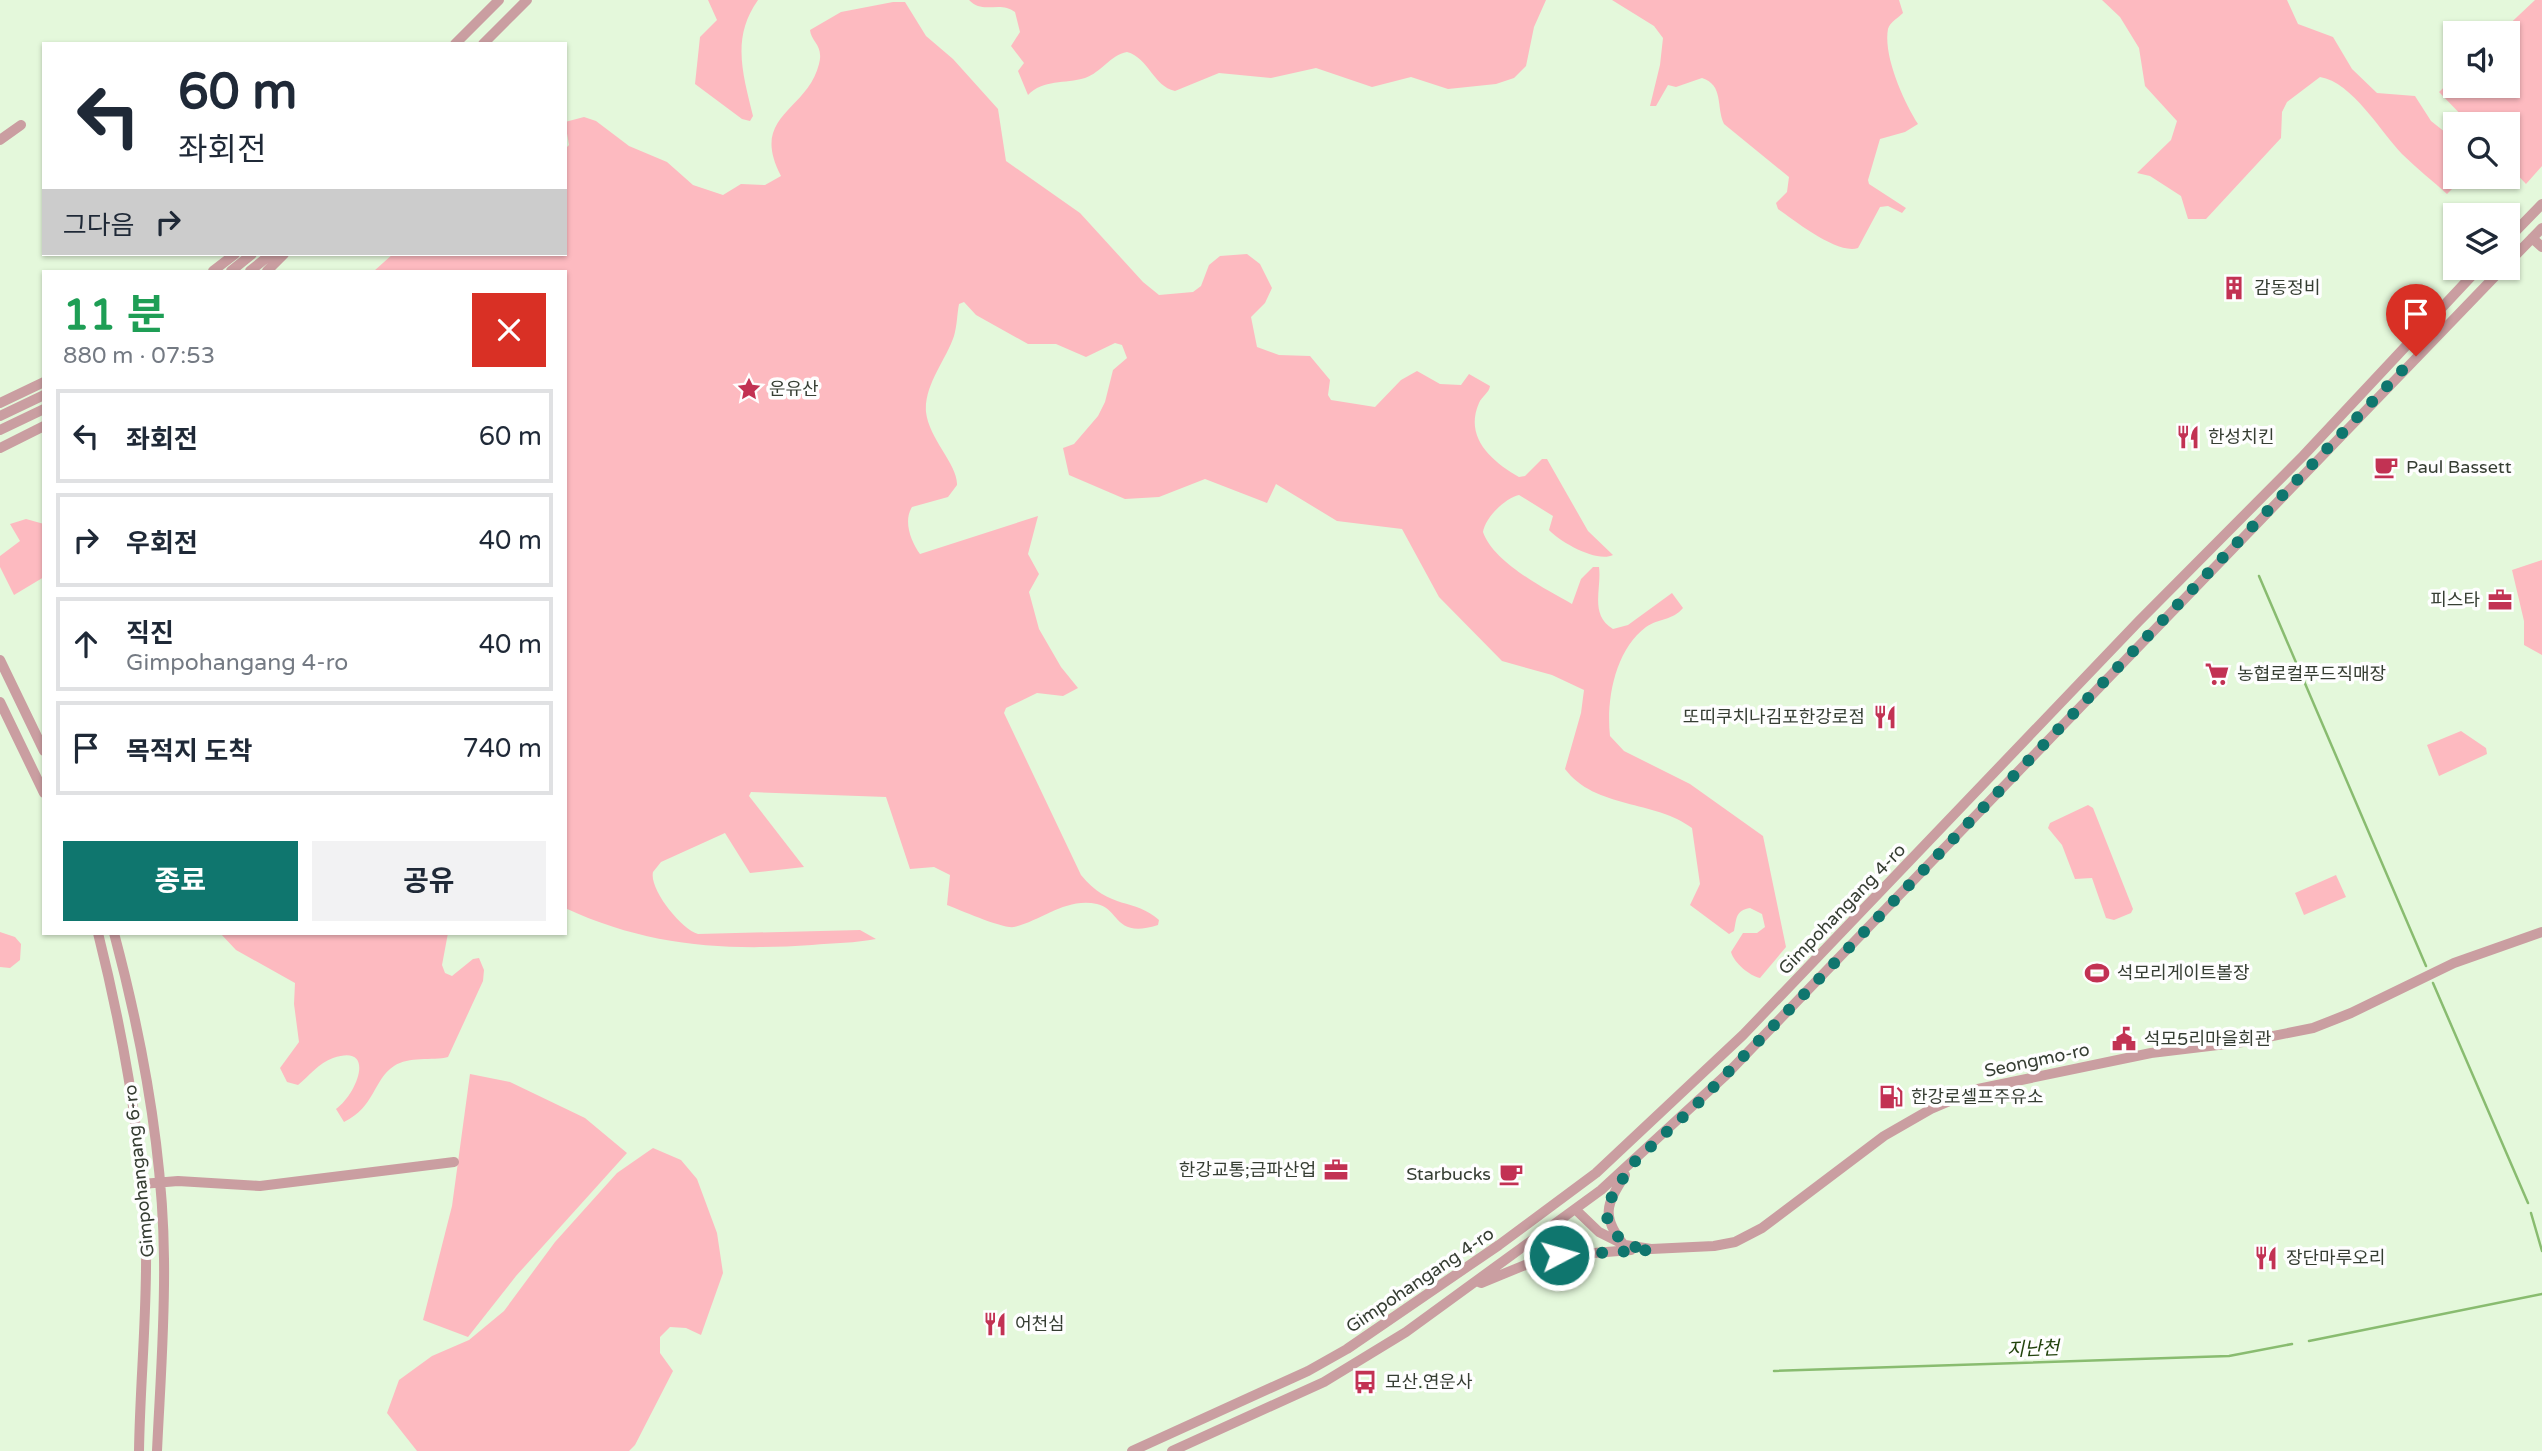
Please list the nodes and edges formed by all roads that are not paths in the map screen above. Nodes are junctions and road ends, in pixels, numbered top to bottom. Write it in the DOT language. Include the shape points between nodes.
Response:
graph roads {
  1 [pos="499,0"];
  2 [pos="527,0"];
  3 [pos="457,42"];
  4 [pos="485,42"];
  5 [pos="21,125"];
  6 [pos="0,141"];
  7 [pos="2542,204"];
  8 [pos="2520,227"];
  9 [pos="2542,228"];
  10 [pos="2532,238"];
  11 [pos="2542,247"];
  12 [pos="2520,250"];
  13 [pos="232,256"];
  14 [pos="250,256"];
  15 [pos="269,256"];
  16 [pos="282,256"];
  17 [pos="214,270"];
  18 [pos="232,270"];
  19 [pos="251,270"];
  20 [pos="268,270"];
  21 [pos="2468,280"];
  22 [pos="2491,280"];
  23 [pos="42,383"];
  24 [pos="42,396"];
  25 [pos="0,404"];
  26 [pos="42,409"];
  27 [pos="0,416"];
  28 [pos="42,427"];
  29 [pos="0,429"];
  30 [pos="0,448"];
  31 [pos="0,660"];
  32 [pos="0,702"];
  33 [pos="42,747"];
  34 [pos="42,789"];
  35 [pos="2542,932"];
  36 [pos="98,935"];
  37 [pos="114,935"];
  38 [pos="454,1162"];
  39 [pos="1632,1164"];
  40 [pos="159,1183"];
  41 [pos="142,1184"];
  42 [pos="1576,1209"];
  43 [pos="1625,1245"];
  44 [pos="1651,1250"];
  45 [pos="1467,1289"];
  46 [pos="139,1451"];
  47 [pos="157,1451"];
  48 [pos="1132,1451"];
  49 [pos="1172,1451"];
  1 -- 3 [label="street"];
  2 -- 4 [label="street"];
  5 -- 6 [label="street"];
  7 -- 8 [label="street"];
  9 -- 10 [label="street"];
  10 -- 11 [label="street"];
  10 -- 12 [label="street"];
  13 -- 17 [label="street"];
  14 -- 18 [label="street"];
  15 -- 19 [label="street"];
  16 -- 20 [label="street"];
  21 -- 48 [label="street, Gimpohangang 4-ro" via="1743,1034 1596,1173 1347,1349"];
  22 -- 39 [label="street, Gimpohangang 4-ro" via="1726,1075"];
  23 -- 25 [label="street"];
  24 -- 27 [label="street"];
  26 -- 29 [label="street"];
  28 -- 30 [label="street"];
  31 -- 33 [label="street"];
  32 -- 34 [label="street"];
  35 -- 44 [label="street, Seongmo-ro" via="2454,963 2313,1028 2151,1053 1978,1089 1884,1136 1751,1235 1714,1246"];
  36 -- 41 [label="street, Gimpohangang 6-ro" via="131,1080"];
  37 -- 40 [label="street, Gimpohangang 6-ro" via="137,1030"];
  38 -- 40 [label="street" via="260,1186"];
  39 -- 42 [label="street, Gimpohangang 4-ro"];
  39 -- 43 [label="street" via="1612,1196 1607,1217"];
  40 -- 41 [label="street"];
  40 -- 47 [label="street, Gimpohangang 6-ro" via="164,1261"];
  41 -- 46 [label="street, Gimpohangang 6-ro" via="146,1285"];
  42 -- 43 [label="street, Seongmo-ro" via="1599,1232"];
  42 -- 45 [label="street, Gimpohangang 4-ro"];
  43 -- 44 [label="street, Seongmo-ro"];
  44 -- 45 [label="street" via="1545,1257"];
  45 -- 49 [label="street, Gimpohangang 4-ro" via="1347,1370"];
}
